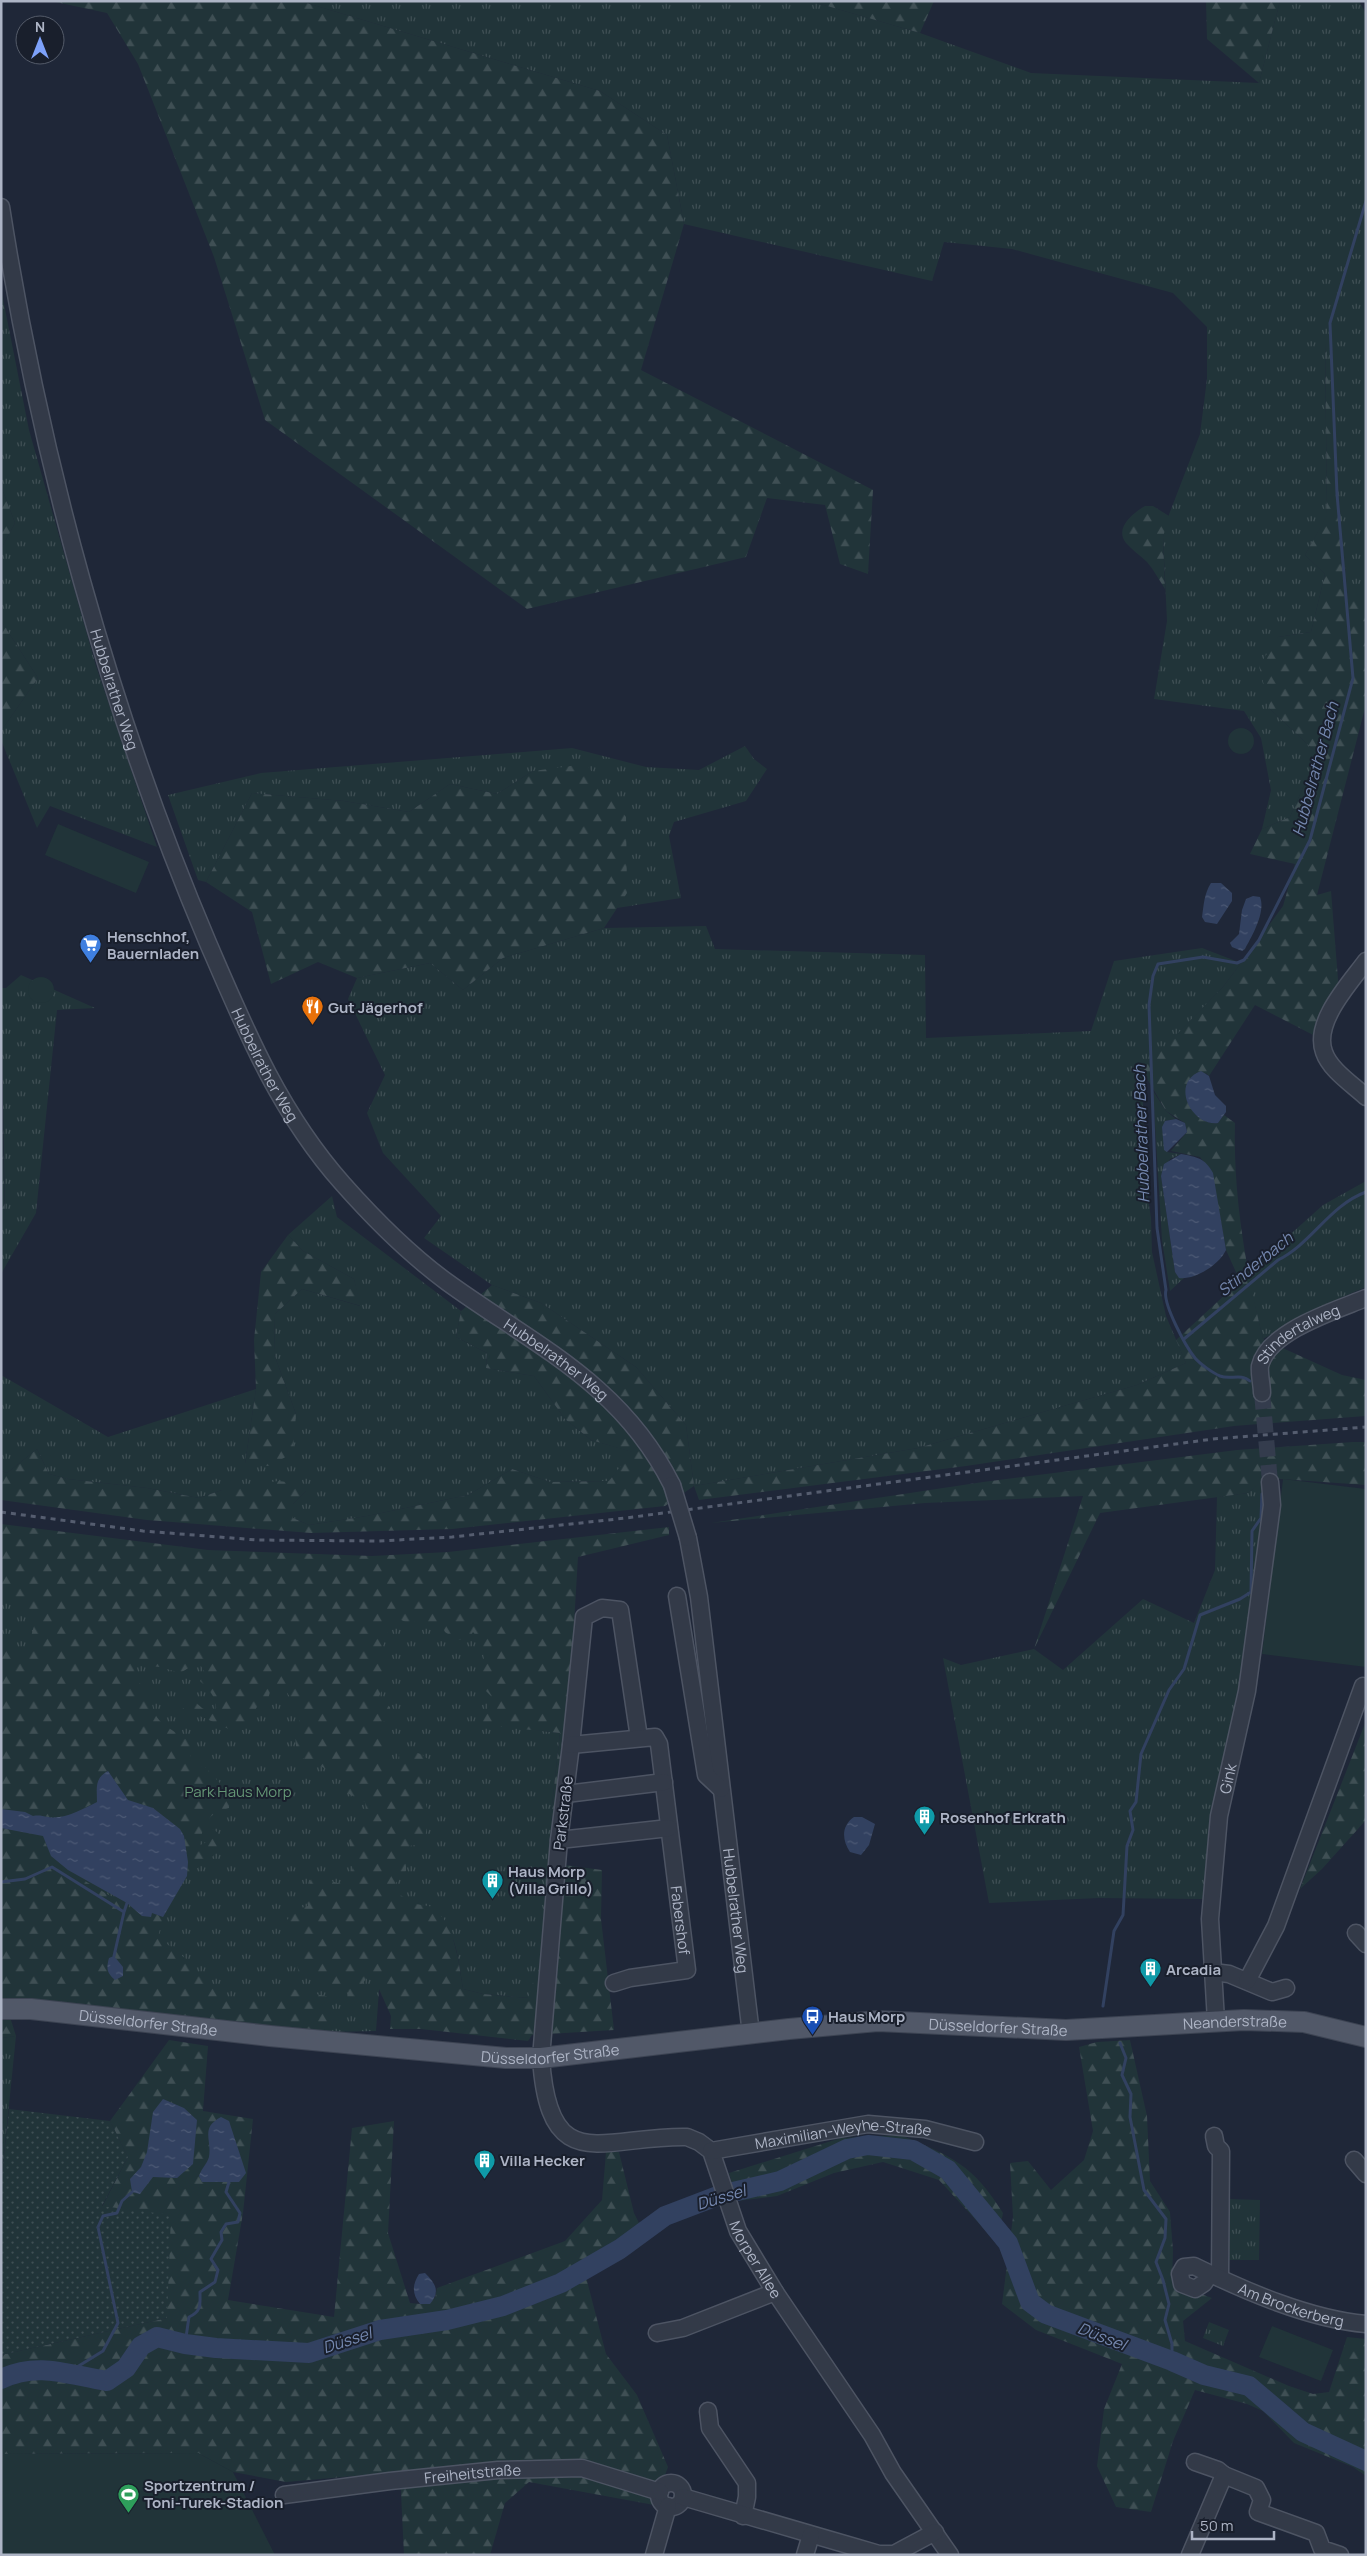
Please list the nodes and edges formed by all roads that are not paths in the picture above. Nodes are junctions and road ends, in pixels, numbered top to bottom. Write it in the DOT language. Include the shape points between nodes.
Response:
graph roads {
  1 [pos="1,207"];
  2 [pos="1366,960"];
  3 [pos="1366,1096"];
  4 [pos="1366,1298"];
  5 [pos="1262,1393"];
  6 [pos="1270,1482"];
  7 [pos="677,1596"];
  8 [pos="1363,1686"];
  9 [pos="639,1738"];
  10 [pos="572,1745"];
  11 [pos="664,1782"];
  12 [pos="721,1789"];
  13 [pos="566,1794"];
  14 [pos="669,1828"];
  15 [pos="559,1840"];
  16 [pos="1213,1972"];
  17 [pos="1247,1981"];
  18 [pos="614,1983"];
  19 [pos="1286,1988"];
  20 [pos="1,2009"];
  21 [pos="1216,2021"];
  22 [pos="1101,2028"];
  23 [pos="751,2034"];
  24 [pos="1366,2037"];
  25 [pos="541,2058"];
  26 [pos="1214,2136"];
  27 [pos="975,2142"];
  28 [pos="711,2151"];
  29 [pos="1354,2160"];
  30 [pos="1366,2174"];
  31 [pos="775,2292"];
  32 [pos="1366,2324"];
  33 [pos="657,2333"];
  34 [pos="708,2411"];
  35 [pos="1194,2462"];
  36 [pos="1224,2475"];
  37 [pos="284,2495"];
  38 [pos="664,2499"];
  39 [pos="743,2516"];
  40 [pos="935,2532"];
  41 [pos="811,2536"];
  42 [pos="654,2555"];
  43 [pos="805,2555"];
  44 [pos="950,2555"];
  45 [pos="1190,2555"];
  46 [pos="1340,2555"];
  1 -- 12 [label="street, Hubbelrather Weg, bridge" via="37,402 99,637 188,896 251,1044 304,1135 340,1182 377,1221 446,1281 586,1377 642,1434 672,1485 688,1538 700,1607"];
  2 -- 3 [label="street" via="1330,1009 1322,1036 1323,1052 1332,1065"];
  4 -- 5 [label="street, Stindertalweg" via="1307,1323 1278,1341 1260,1366"];
  6 -- 16 [label="street, Gink" via="1272,1505 1247,1691 1219,1816 1210,1919"];
  7 -- 12 [label="street" via="706,1775"];
  8 -- 17 [label="street" via="1276,1926"];
  9 -- 10 [label="street, Fabershof"];
  9 -- 10 [label="street, Parkstraße" via="620,1610 602,1608 584,1617"];
  9 -- 11 [label="street, Fabershof" via="655,1737 659,1744"];
  10 -- 13 [label="street, Parkstraße"];
  11 -- 13 [label="street"];
  11 -- 14 [label="street, Fabershof"];
  12 -- 23 [label="street, Hubbelrather Weg"];
  13 -- 15 [label="street, Parkstraße"];
  14 -- 15 [label="street"];
  14 -- 18 [label="street, Fabershof" via="687,1970"];
  15 -- 25 [label="street, Parkstraße"];
  16 -- 17 [label="street"];
  16 -- 21 [label="street, Gink"];
  17 -- 19 [label="street" via="1272,1992"];
  20 -- 25 [label="main road, Düsseldorfer Straße" via="40,2010 506,2058"];
  21 -- 22 [label="main road, Neanderstraße"];
  21 -- 24 [label="main road, Neanderstraße" via="1304,2022"];
  22 -- 23 [label="main road, Düsseldorfer Straße" via="1055,2030 878,2021"];
  23 -- 25 [label="main road, Düsseldorfer Straße"];
  25 -- 28 [label="street" via="552,2118 569,2138 587,2143 687,2137"];
  26 -- 32 [label="street, Am Brockerberg" via="1221,2151 1215,2276 1306,2312"];
  27 -- 28 [label="street, Maximilian-Weyhe-Straße" via="925,2129 868,2124"];
  28 -- 31 [label="street, Morper Allee" via="738,2231"];
  29 -- 30 [label="street"];
  31 -- 33 [label="street" via="682,2328"];
  31 -- 40 [label="street, Morper Allee"];
  34 -- 39 [label="street" via="710,2428 747,2482"];
  35 -- 36 [label="street"];
  36 -- 45 [label="street"];
  36 -- 46 [label="street" via="1256,2488 1262,2500 1258,2512 1316,2534 1322,2549"];
  37 -- 38 [label="street, Freiheitstraße" via="488,2471 582,2468"];
  38 -- 39 [label="street, Freiheitstraße" via="664,2486 672,2483 679,2486 683,2497"];
  38 -- 42 [label="street"];
  39 -- 41 [label="street, Freiheitstraße"];
  40 -- 41 [label="street, Freiheitstraße" via="894,2554 879,2554"];
  40 -- 44 [label="street, Morper Allee"];
  41 -- 43 [label="street"];
}
